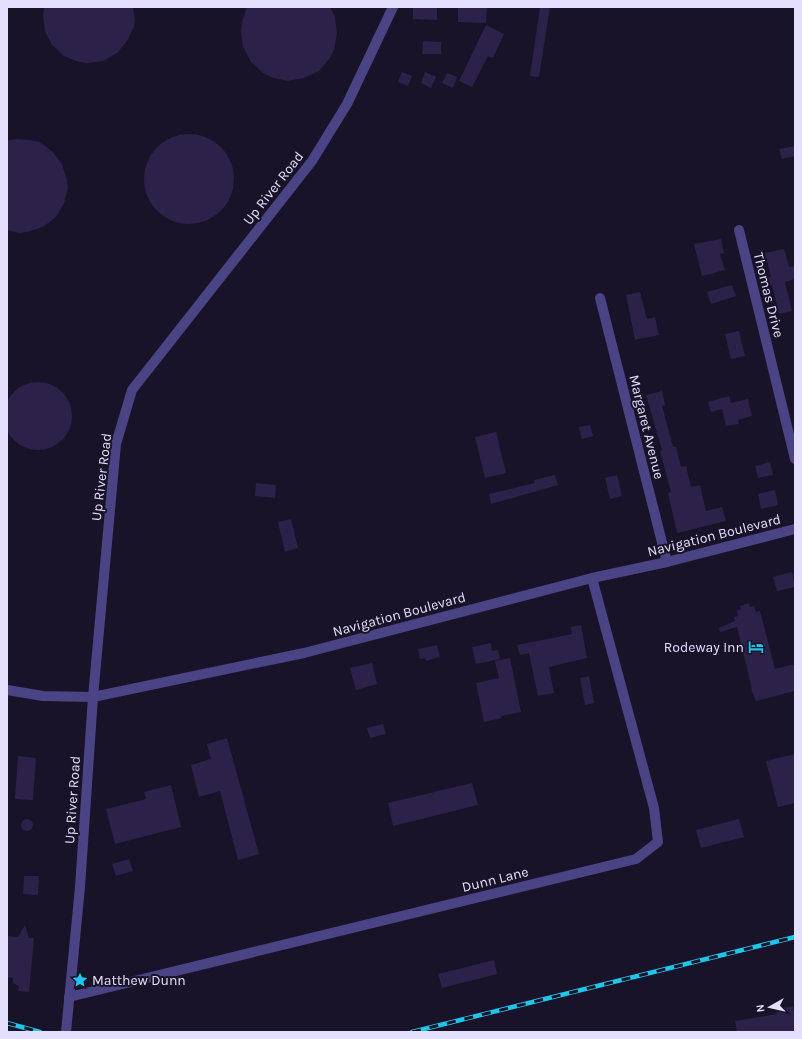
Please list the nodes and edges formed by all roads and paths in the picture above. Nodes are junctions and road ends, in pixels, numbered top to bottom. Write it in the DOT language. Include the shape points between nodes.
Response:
graph roads {
  1 [pos="393,7"];
  2 [pos="738,230"];
  3 [pos="600,298"];
  4 [pos="795,459"];
  5 [pos="795,529"];
  6 [pos="667,562"];
  7 [pos="592,578"];
  8 [pos="7,690"];
  9 [pos="93,697"];
  10 [pos="69,997"];
  11 [pos="66,1032"];
  1 -- 9 [label="street, Up River Road" via="347,104 312,161 132,390 116,444"];
  2 -- 4 [label="street, Thomas Drive"];
  3 -- 6 [label="street, Margaret Avenue"];
  5 -- 6 [label="street, Navigation Boulevard"];
  6 -- 7 [label="street, Navigation Boulevard"];
  7 -- 9 [label="street, Navigation Boulevard" via="304,653"];
  7 -- 10 [label="street, Dunn Lane" via="654,808 658,842 636,859"];
  8 -- 9 [label="street, Navigation Boulevard" via="44,696"];
  9 -- 10 [label="street, Up River Road" via="80,887"];
  10 -- 11 [label="street, Up River Road"];
}
